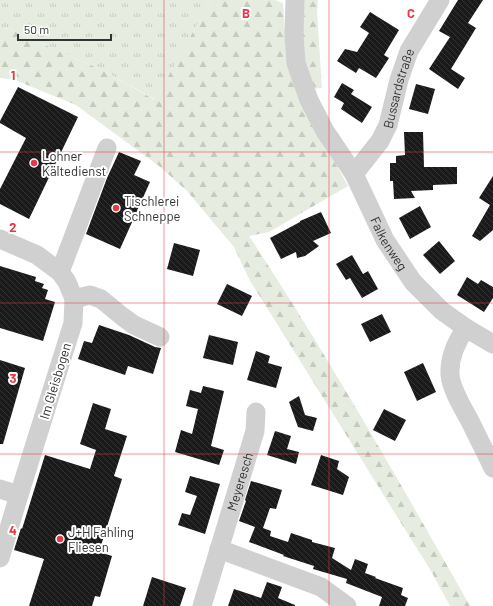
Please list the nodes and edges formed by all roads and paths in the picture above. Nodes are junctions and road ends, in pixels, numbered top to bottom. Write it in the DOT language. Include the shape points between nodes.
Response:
graph roads {
  1 [pos="294,0"];
  2 [pos="440,0"];
  3 [pos="107,148"];
  4 [pos="354,174"];
  5 [pos="0,239"];
  6 [pos="60,272"];
  7 [pos="74,299"];
  8 [pos="466,328"];
  9 [pos="160,336"];
  10 [pos="493,344"];
  11 [pos="256,412"];
  12 [pos="493,468"];
  13 [pos="0,489"];
  14 [pos="19,494"];
  15 [pos="219,549"];
  16 [pos="0,558"];
  17 [pos="202,606"];
  18 [pos="347,606"];
  1 -- 4 [label="street, Falkenweg" via="296,63 309,100"];
  2 -- 4 [label="street, Bussardstraße" via="410,51 399,80 388,125 380,141"];
  3 -- 6 [label="street"];
  4 -- 8 [label="street, Falkenweg" via="385,240 413,282 442,311"];
  5 -- 6 [label="street, Im Gleisbogen" via="37,255"];
  6 -- 7 [label="street, Im Gleisbogen"];
  7 -- 9 [label="street" via="90,295 101,299 134,325"];
  7 -- 14 [label="street, Im Gleisbogen" via="73,323"];
  8 -- 10 [label="street, Falkenweg"];
  8 -- 12 [label="street" via="453,351 450,376"];
  11 -- 15 [label="street, Meyeresch" via="255,431"];
  13 -- 14 [label="street"];
  14 -- 16 [label="street, Im Gleisbogen"];
  15 -- 17 [label="street, Meyeresch"];
  15 -- 18 [label="street" via="321,587"];
}
